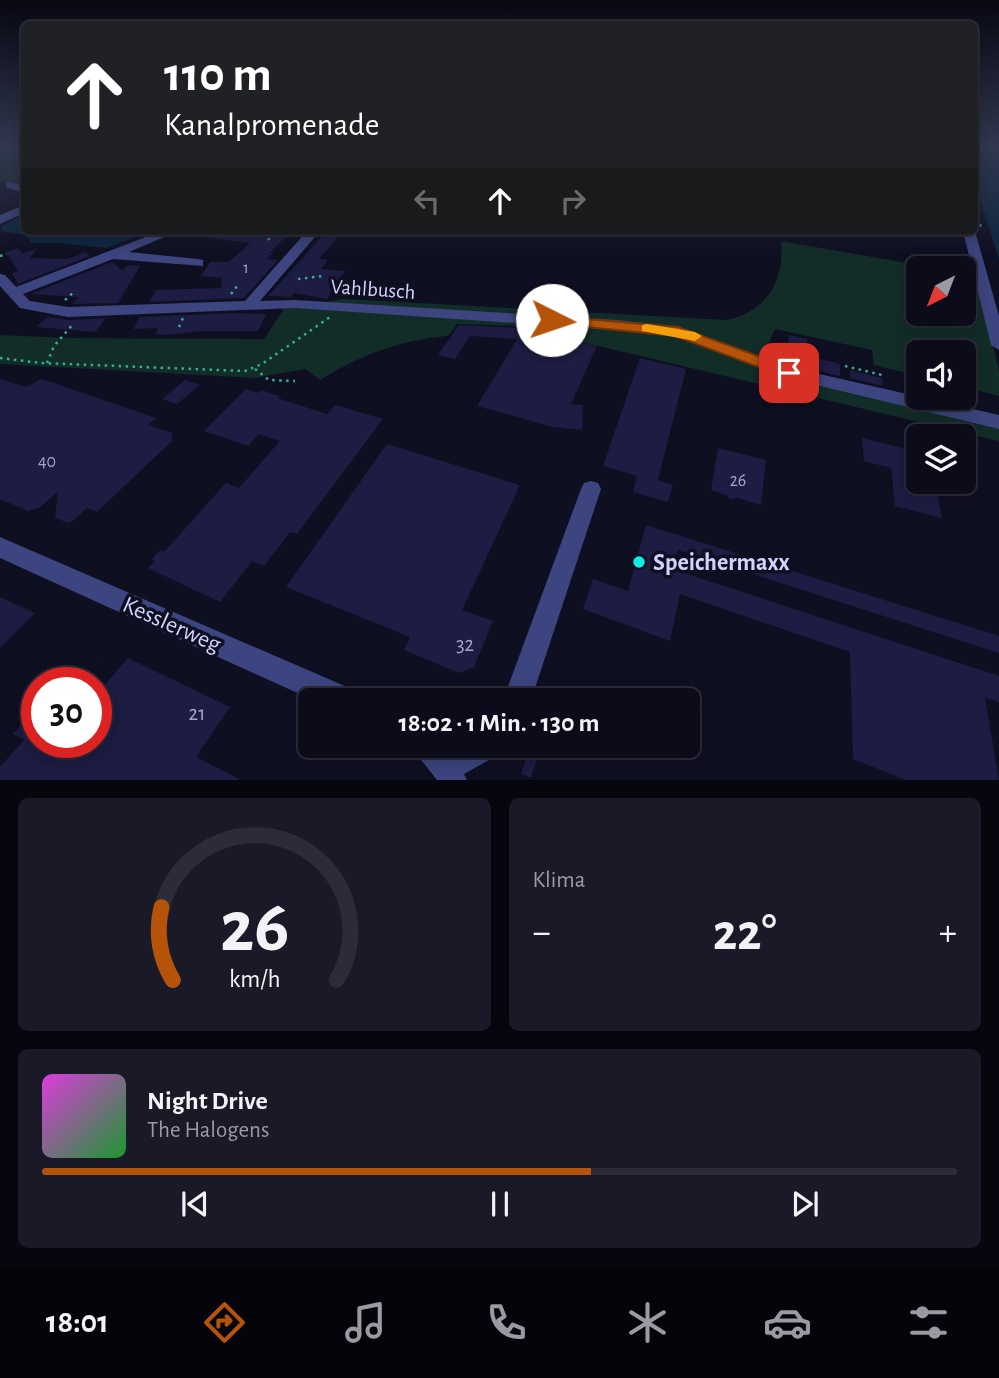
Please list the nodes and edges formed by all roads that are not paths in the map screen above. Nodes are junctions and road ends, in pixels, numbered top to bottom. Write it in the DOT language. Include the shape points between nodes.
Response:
graph roads {
  1 [pos="10,185"];
  2 [pos="21,189"];
  3 [pos="21,210"];
  4 [pos="0,219"];
  5 [pos="162,235"];
  6 [pos="310,235"];
  7 [pos="970,235"];
  8 [pos="112,254"];
  9 [pos="198,263"];
  10 [pos="0,278"];
  11 [pos="12,293"];
  12 [pos="249,306"];
  13 [pos="999,345"];
  14 [pos="999,422"];
  15 [pos="591,489"];
  16 [pos="0,547"];
  17 [pos="317,688"];
  18 [pos="521,688"];
  1 -- 2 [label="street"];
  3 -- 4 [label="street"];
  5 -- 8 [label="street"];
  6 -- 12 [label="street"];
  7 -- 13 [label="street"];
  8 -- 9 [label="street"];
  8 -- 11 [label="street"];
  10 -- 11 [label="street, Vahlbusch"];
  11 -- 12 [label="street, Vahlbusch" via="25,305 68,312"];
  12 -- 14 [label="street, Vahlbusch" via="295,304 663,329 693,335 789,373"];
  15 -- 18 [label="street"];
  16 -- 17 [label="street, Kesslerweg"];
}
